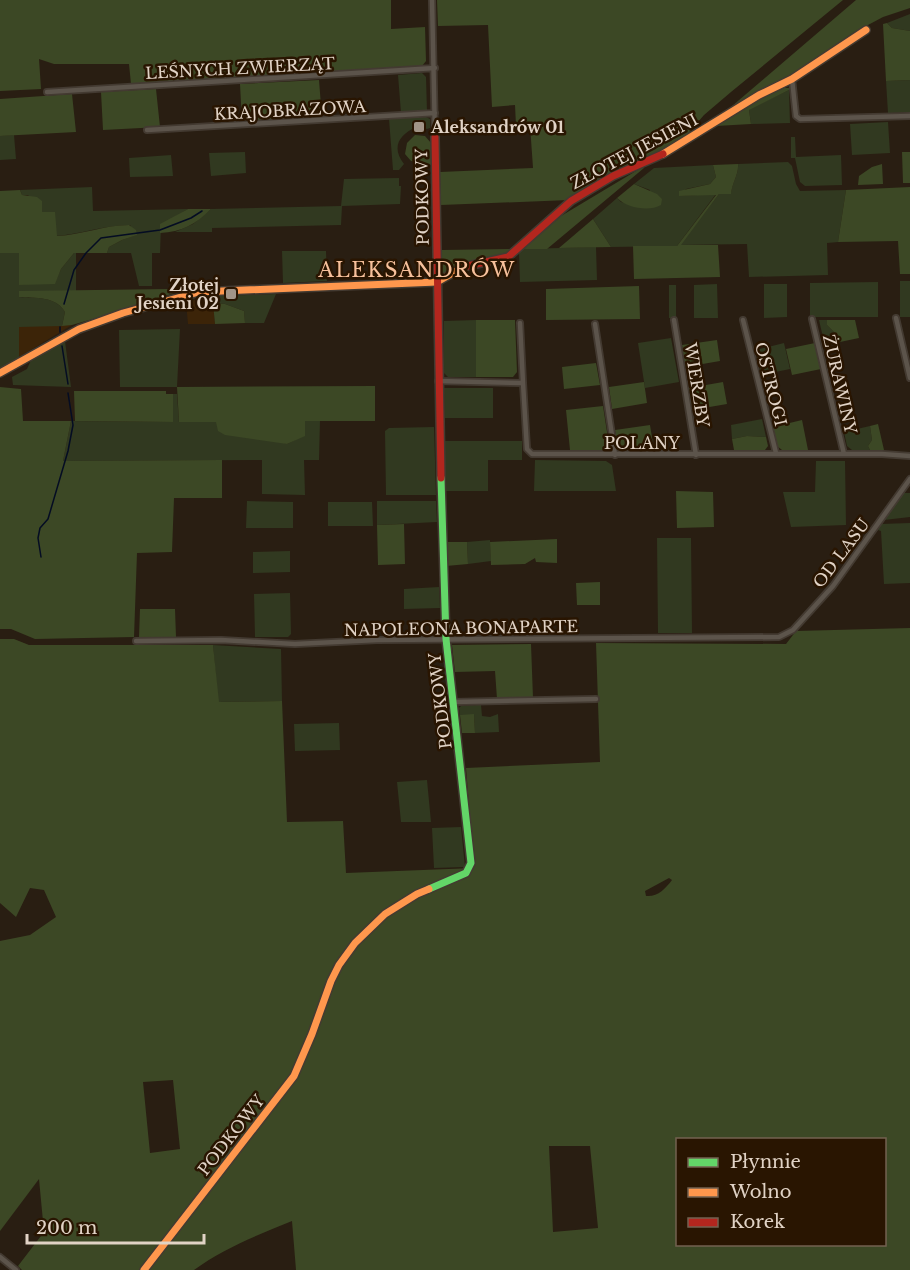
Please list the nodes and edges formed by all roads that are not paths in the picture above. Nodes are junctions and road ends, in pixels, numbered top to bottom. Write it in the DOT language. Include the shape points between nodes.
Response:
graph roads {
  1 [pos="432,0"];
  2 [pos="866,30"];
  3 [pos="435,68"];
  4 [pos="792,79"];
  5 [pos="47,92"];
  6 [pos="435,113"];
  7 [pos="910,116"];
  8 [pos="147,130"];
  9 [pos="435,137"];
  10 [pos="437,282"];
  11 [pos="896,318"];
  12 [pos="812,319"];
  13 [pos="674,320"];
  14 [pos="743,320"];
  15 [pos="519,323"];
  16 [pos="595,324"];
  17 [pos="0,373"];
  18 [pos="910,378"];
  19 [pos="438,381"];
  20 [pos="523,383"];
  21 [pos="776,453"];
  22 [pos="844,454"];
  23 [pos="615,455"];
  24 [pos="696,455"];
  25 [pos="910,456"];
  26 [pos="910,479"];
  27 [pos="785,635"];
  28 [pos="446,639"];
  29 [pos="136,641"];
  30 [pos="596,699"];
  31 [pos="454,702"];
  32 [pos="0,1257"];
  33 [pos="16,1270"];
  34 [pos="144,1270"];
  1 -- 3 [label="street, PODKOWY"];
  2 -- 4 [label="street, ZŁOTEJ JESIENI"];
  3 -- 5 [label="street, LEŚNYCH ZWIERZĄT"];
  3 -- 6 [label="street, PODKOWY"];
  4 -- 7 [label="street" via="797,118"];
  4 -- 10 [label="street, ZŁOTEJ JESIENI" via="670,150 570,201 508,257 462,267"];
  6 -- 8 [label="street, KRAJOBRAZOWA"];
  6 -- 9 [label="street, PODKOWY"];
  9 -- 10 [label="street, PODKOWY"];
  10 -- 17 [label="street, ZŁOTEJ JESIENI" via="199,292 79,329"];
  10 -- 19 [label="street, PODKOWY"];
  11 -- 18 [label="street"];
  12 -- 22 [label="street, ŻURAWINY"];
  13 -- 24 [label="street, WIERZBY"];
  14 -- 21 [label="street, OSTROGI"];
  15 -- 20 [label="street"];
  16 -- 23 [label="street"];
  19 -- 20 [label="street"];
  19 -- 28 [label="street, PODKOWY"];
  20 -- 23 [label="street, POLANY" via="529,453"];
  21 -- 22 [label="street, POLANY"];
  21 -- 24 [label="street, POLANY"];
  22 -- 25 [label="street, POLANY"];
  23 -- 24 [label="street, POLANY"];
  26 -- 27 [label="street, OD LASU" via="833,586"];
  27 -- 28 [label="street, NAPOLEONA BONAPARTE"];
  28 -- 29 [label="street, NAPOLEONA BONAPARTE" via="294,644"];
  28 -- 31 [label="street, PODKOWY"];
  30 -- 31 [label="street"];
  31 -- 34 [label="street, PODKOWY" via="471,863 466,873 400,904 355,943 331,981 294,1076"];
  32 -- 33 [label="street"];
}
